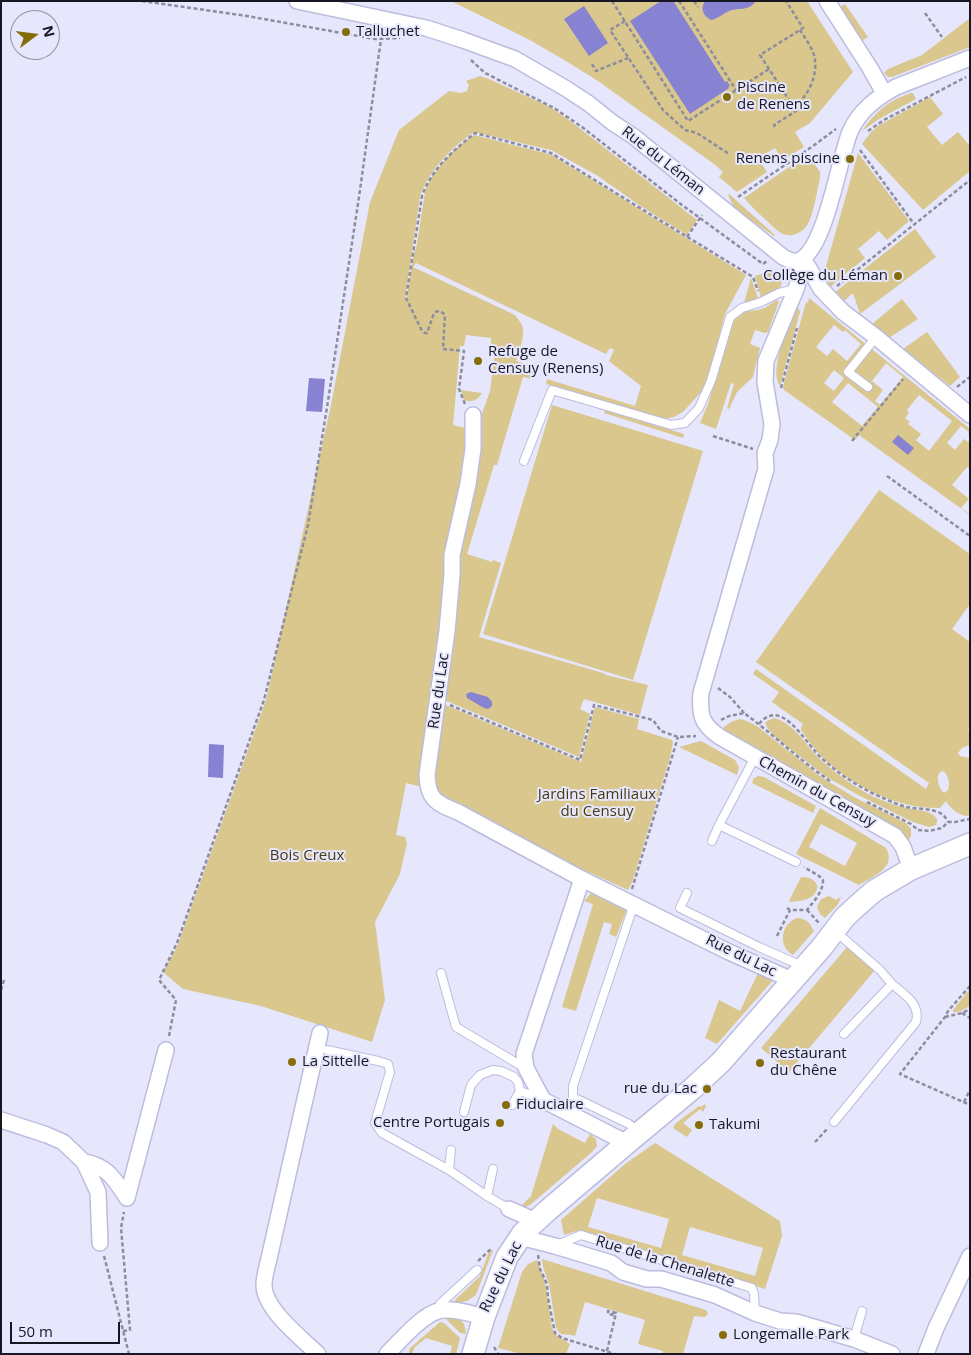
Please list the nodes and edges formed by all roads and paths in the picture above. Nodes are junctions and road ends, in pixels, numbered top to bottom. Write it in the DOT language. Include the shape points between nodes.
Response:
graph roads {
  1 [pos="142,1"];
  2 [pos="297,1"];
  3 [pos="612,1"];
  4 [pos="679,1"];
  5 [pos="694,1"];
  6 [pos="786,1"];
  7 [pos="827,1"];
  8 [pos="698,7"];
  9 [pos="925,13"];
  10 [pos="624,21"];
  11 [pos="800,30"];
  12 [pos="942,37"];
  13 [pos="381,39"];
  14 [pos="407,39"];
  15 [pos="467,56"];
  16 [pos="628,58"];
  17 [pos="970,58"];
  18 [pos="592,64"];
  19 [pos="769,69"];
  20 [pos="970,75"];
  21 [pos="736,90"];
  22 [pos="884,93"];
  23 [pos="794,108"];
  24 [pos="775,127"];
  25 [pos="839,127"];
  26 [pos="864,134"];
  27 [pos="861,145"];
  28 [pos="794,153"];
  29 [pos="728,154"];
  30 [pos="797,158"];
  31 [pos="970,180"];
  32 [pos="738,197"];
  33 [pos="701,216"];
  34 [pos="914,224"];
  35 [pos="687,237"];
  36 [pos="803,258"];
  37 [pos="768,260"];
  38 [pos="796,289"];
  39 [pos="826,295"];
  40 [pos="761,302"];
  41 [pos="798,324"];
  42 [pos="876,337"];
  43 [pos="913,367"];
  44 [pos="970,377"];
  45 [pos="964,381"];
  46 [pos="868,388"];
  47 [pos="781,390"];
  48 [pos="473,415"];
  49 [pos="970,415"];
  50 [pos="714,436"];
  51 [pos="852,441"];
  52 [pos="761,451"];
  53 [pos="524,461"];
  54 [pos="887,476"];
  55 [pos="970,536"];
  56 [pos="712,684"];
  57 [pos="438,700"];
  58 [pos="744,713"];
  59 [pos="759,724"];
  60 [pos="708,728"];
  61 [pos="678,737"];
  62 [pos="755,757"];
  63 [pos="836,785"];
  64 [pos="867,801"];
  65 [pos="970,818"];
  66 [pos="948,822"];
  67 [pos="719,825"];
  68 [pos="712,841"];
  69 [pos="970,844"];
  70 [pos="796,862"];
  71 [pos="911,869"];
  72 [pos="582,879"];
  73 [pos="687,893"];
  74 [pos="631,902"];
  75 [pos="807,910"];
  76 [pos="829,929"];
  77 [pos="777,936"];
  78 [pos="441,974"];
  79 [pos="798,974"];
  80 [pos="4,980"];
  81 [pos="892,984"];
  82 [pos="970,986"];
  83 [pos="1,990"];
  84 [pos="970,1009"];
  85 [pos="962,1013"];
  86 [pos="945,1017"];
  87 [pos="970,1018"];
  88 [pos="320,1034"];
  89 [pos="844,1034"];
  90 [pos="166,1050"];
  91 [pos="327,1050"];
  92 [pos="526,1068"];
  93 [pos="970,1090"];
  94 [pos="520,1092"];
  95 [pos="544,1100"];
  96 [pos="964,1102"];
  97 [pos="512,1105"];
  98 [pos="970,1105"];
  99 [pos="464,1112"];
  100 [pos="1,1120"];
  101 [pos="834,1122"];
  102 [pos="826,1130"];
  103 [pos="633,1138"];
  104 [pos="815,1142"];
  105 [pos="452,1150"];
  106 [pos="84,1162"];
  107 [pos="493,1169"];
  108 [pos="449,1170"];
  109 [pos="487,1196"];
  110 [pos="127,1198"];
  111 [pos="509,1209"];
  112 [pos="526,1230"];
  113 [pos="100,1242"];
  114 [pos="555,1246"];
  115 [pos="538,1254"];
  116 [pos="970,1256"];
  117 [pos="477,1270"];
  118 [pos="438,1310"];
  119 [pos="862,1312"];
  120 [pos="755,1313"];
  121 [pos="614,1315"];
  122 [pos="484,1317"];
  123 [pos="123,1331"];
  124 [pos="854,1339"];
  125 [pos="494,1346"];
  126 [pos="607,1351"];
  127 [pos="129,1354"];
  128 [pos="318,1354"];
  129 [pos="387,1354"];
  130 [pos="473,1354"];
  131 [pos="498,1354"];
  132 [pos="615,1354"];
  133 [pos="892,1354"];
  134 [pos="926,1354"];
  1 -- 13 [label="path"];
  2 -- 36 [label="street, Rue du Léman" via="426,28 514,60 565,88 634,136 783,257 791,261"];
  3 -- 10 [label="path"];
  4 -- 21 [label="path"];
  5 -- 8 [label="path"];
  6 -- 11 [label="path" via="803,28"];
  7 -- 22 [label="street"];
  9 -- 12 [label="path"];
  10 -- 16 [label="path" via="610,30"];
  10 -- 21 [label="path" via="688,121"];
  11 -- 19 [label="path" via="760,55"];
  11 -- 23 [label="path" via="814,54 815,66 808,92"];
  13 -- 14 [label="path"];
  13 -- 90 [label="path" via="308,525 264,700 176,943 159,980 176,1000"];
  15 -- 33 [label="path" via="485,73 575,122"];
  16 -- 18 [label="path" via="596,71"];
  16 -- 29 [label="path" via="663,110 685,130 697,133"];
  17 -- 22 [label="street"];
  19 -- 21 [label="path"];
  19 -- 23 [label="path"];
  20 -- 26 [label="path" via="884,120"];
  22 -- 36 [label="street" via="864,110 850,132 818,239"];
  23 -- 24 [label="path" via="796,111"];
  25 -- 30 [label="path"];
  27 -- 34 [label="path" via="860,152"];
  28 -- 30 [label="path"];
  30 -- 32 [label="path"];
  31 -- 34 [label="path"];
  33 -- 35 [label="path"];
  33 -- 37 [label="path" via="762,264"];
  34 -- 39 [label="path"];
  35 -- 40 [label="path" via="753,277"];
  35 -- 48 [label="path" via="551,152 474,133 433,173 422,196 406,298 425,334 434,313 439,311 445,315 443,349 464,351 459,389 463,402"];
  36 -- 38 [label="street"];
  36 -- 39 [label="street"];
  38 -- 40 [label="lane"];
  38 -- 52 [label="street" via="766,361 765,382 772,424 770,440"];
  39 -- 42 [label="street"];
  40 -- 53 [label="lane" via="742,308 730,317 711,381 699,408 685,423 671,425 552,390"];
  41 -- 47 [label="path"];
  42 -- 43 [label="street"];
  42 -- 46 [label="lane" via="848,372"];
  43 -- 49 [label="street"];
  43 -- 51 [label="path"];
  44 -- 45 [label="path"];
  48 -- 57 [label="street, Rue du Lac" via="473,449 452,555"];
  50 -- 52 [label="path"];
  52 -- 60 [label="street" via="766,469 701,693 700,703"];
  54 -- 55 [label="path"];
  56 -- 58 [label="path"];
  57 -- 61 [label="path" via="580,760 594,705 653,720 661,730"];
  57 -- 72 [label="street, Rue du Lac" via="428,775 428,789 432,797 441,805"];
  58 -- 59 [label="path"];
  58 -- 60 [label="path" via="729,716"];
  59 -- 63 [label="path"];
  59 -- 66 [label="path" via="766,718 780,716 794,725 827,763 855,783 890,801 943,814"];
  60 -- 61 [label="path"];
  60 -- 62 [label="street, Chemin du Censuy"];
  61 -- 74 [label="path"];
  62 -- 67 [label="lane"];
  62 -- 71 [label="street, Chemin du Censuy" via="895,836 904,847"];
  64 -- 66 [label="path" via="918,830 942,828"];
  65 -- 66 [label="path"];
  67 -- 68 [label="lane"];
  67 -- 70 [label="lane"];
  69 -- 71 [label="street, Rue du Lac"];
  70 -- 75 [label="path" via="823,880 820,893"];
  71 -- 76 [label="street, Rue du Lac" via="874,892"];
  72 -- 74 [label="street, Rue du Lac"];
  72 -- 92 [label="street" via="524,1054"];
  73 -- 79 [label="lane" via="680,908 759,947"];
  74 -- 79 [label="street, Rue du Lac" via="729,952"];
  74 -- 103 [label="lane" via="572,1086 573,1097 629,1124"];
  75 -- 76 [label="path"];
  75 -- 77 [label="path" via="788,909"];
  76 -- 79 [label="street, Rue du Lac"];
  76 -- 81 [label="lane" via="880,970"];
  78 -- 92 [label="lane" via="456,1027"];
  79 -- 103 [label="street, Rue du Lac" via="721,1062"];
  80 -- 83 [label="path"];
  81 -- 89 [label="lane"];
  81 -- 101 [label="lane" via="917,1009 916,1022"];
  82 -- 86 [label="path"];
  84 -- 85 [label="path"];
  85 -- 86 [label="path"];
  85 -- 87 [label="path"];
  86 -- 96 [label="path" via="900,1074"];
  88 -- 128 [label="street" via="264,1286 272,1305 287,1326"];
  90 -- 110 [label="street"];
  91 -- 108 [label="lane" via="388,1064 390,1072 375,1122 382,1133"];
  92 -- 95 [label="street"];
  93 -- 96 [label="path"];
  94 -- 95 [label="lane"];
  94 -- 97 [label="lane"];
  94 -- 99 [label="lane" via="514,1077 492,1070 480,1075 471,1085"];
  95 -- 103 [label="street"];
  96 -- 98 [label="path"];
  100 -- 106 [label="street" via="62,1142"];
  102 -- 104 [label="path"];
  103 -- 112 [label="street, Rue du Lac"];
  105 -- 108 [label="lane"];
  106 -- 110 [label="street" via="102,1168 112,1176"];
  106 -- 113 [label="street" via="98,1192"];
  107 -- 109 [label="lane"];
  108 -- 109 [label="lane"];
  109 -- 111 [label="lane"];
  110 -- 123 [label="path" via="121,1228 130,1330"];
  111 -- 112 [label="street, Rue de la Chenalette"];
  112 -- 114 [label="street, Rue de la Chenalette"];
  112 -- 122 [label="street, Rue du Lac" via="507,1257"];
  113 -- 123 [label="path"];
  114 -- 120 [label="street, Rue de la Chenalette" via="611,1263 623,1272 715,1295"];
  114 -- 120 [label="lane, Rue de la Chenalette" via="581,1235 752,1288"];
  115 -- 126 [label="path" via="555,1333"];
  116 -- 134 [label="street"];
  117 -- 118 [label="lane" via="440,1304"];
  118 -- 122 [label="street, Rue du Lac" via="458,1310"];
  118 -- 129 [label="street" via="422,1320"];
  119 -- 124 [label="lane"];
  120 -- 124 [label="street, Rue de la Chenalette"];
  121 -- 126 [label="path" via="608,1311 616,1313"];
  122 -- 130 [label="street"];
  123 -- 127 [label="path"];
  124 -- 133 [label="street, Rue de la Chenalette"];
  125 -- 131 [label="path"];
  126 -- 132 [label="path"];
}
